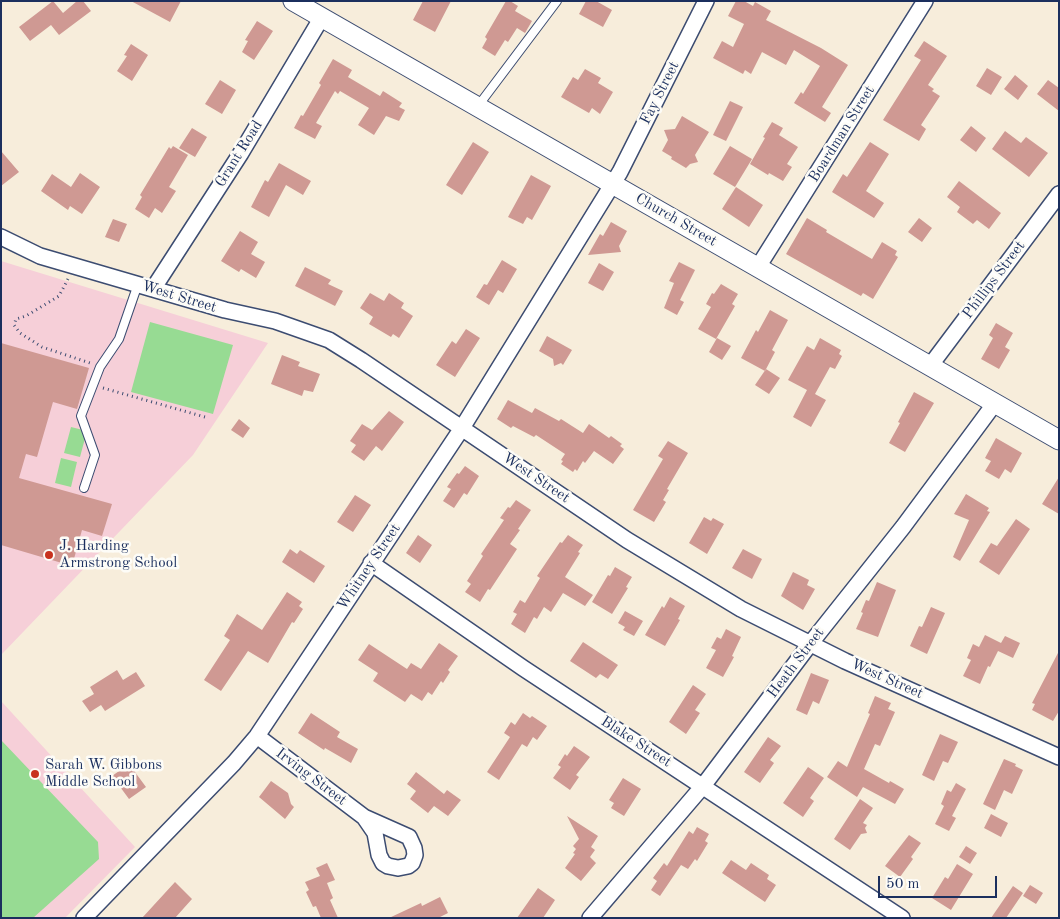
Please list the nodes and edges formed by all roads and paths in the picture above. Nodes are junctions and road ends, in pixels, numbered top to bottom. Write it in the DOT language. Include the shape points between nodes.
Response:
graph roads {
  1 [pos="293,1"];
  2 [pos="557,1"];
  3 [pos="706,1"];
  4 [pos="926,1"];
  5 [pos="322,17"];
  6 [pos="478,106"];
  7 [pos="612,183"];
  8 [pos="1059,194"];
  9 [pos="3,240"];
  10 [pos="758,267"];
  11 [pos="69,276"];
  12 [pos="138,284"];
  13 [pos="153,289"];
  14 [pos="101,365"];
  15 [pos="930,366"];
  16 [pos="93,386"];
  17 [pos="995,403"];
  18 [pos="205,417"];
  19 [pos="462,428"];
  20 [pos="1059,440"];
  21 [pos="84,488"];
  22 [pos="372,563"];
  23 [pos="810,644"];
  24 [pos="257,736"];
  25 [pos="1059,756"];
  26 [pos="703,786"];
  27 [pos="364,817"];
  28 [pos="84,918"];
  29 [pos="590,918"];
  30 [pos="902,918"];
  1 -- 5 [label="street, Church Street"];
  2 -- 6 [label="lane"];
  3 -- 7 [label="street, Fay Street"];
  4 -- 10 [label="street, Boardman Street"];
  5 -- 6 [label="street, Church Street"];
  5 -- 13 [label="street, Grant Road" via="241,153"];
  6 -- 7 [label="street, Church Street"];
  7 -- 10 [label="street, Church Street"];
  7 -- 19 [label="street, Whitney Street"];
  8 -- 15 [label="street, Phillips Street"];
  9 -- 12 [label="street, West Street" via="40,256"];
  10 -- 15 [label="street, Church Street"];
  11 -- 14 [label="path" via="59,296 16,319 14,325 20,333 42,347"];
  12 -- 13 [label="street, West Street"];
  12 -- 14 [label="lane" via="119,339"];
  13 -- 19 [label="street, West Street" via="329,340"];
  14 -- 16 [label="lane"];
  15 -- 17 [label="street, Church Street"];
  16 -- 18 [label="path"];
  16 -- 21 [label="lane" via="81,416 95,455"];
  17 -- 20 [label="street, Church Street"];
  17 -- 23 [label="street, Heath Street" via="903,527"];
  19 -- 22 [label="street, Whitney Street"];
  19 -- 23 [label="street, West Street" via="627,540 741,608"];
  22 -- 24 [label="street, Whitney Street"];
  22 -- 26 [label="street, Blake Street"];
  23 -- 25 [label="street, West Street"];
  23 -- 26 [label="street, Heath Street"];
  24 -- 27 [label="street, Irving Street"];
  24 -- 28 [label="street, Whitney Street"];
  26 -- 29 [label="street, Heath Street"];
  26 -- 30 [label="street, Blake Street"];
}
